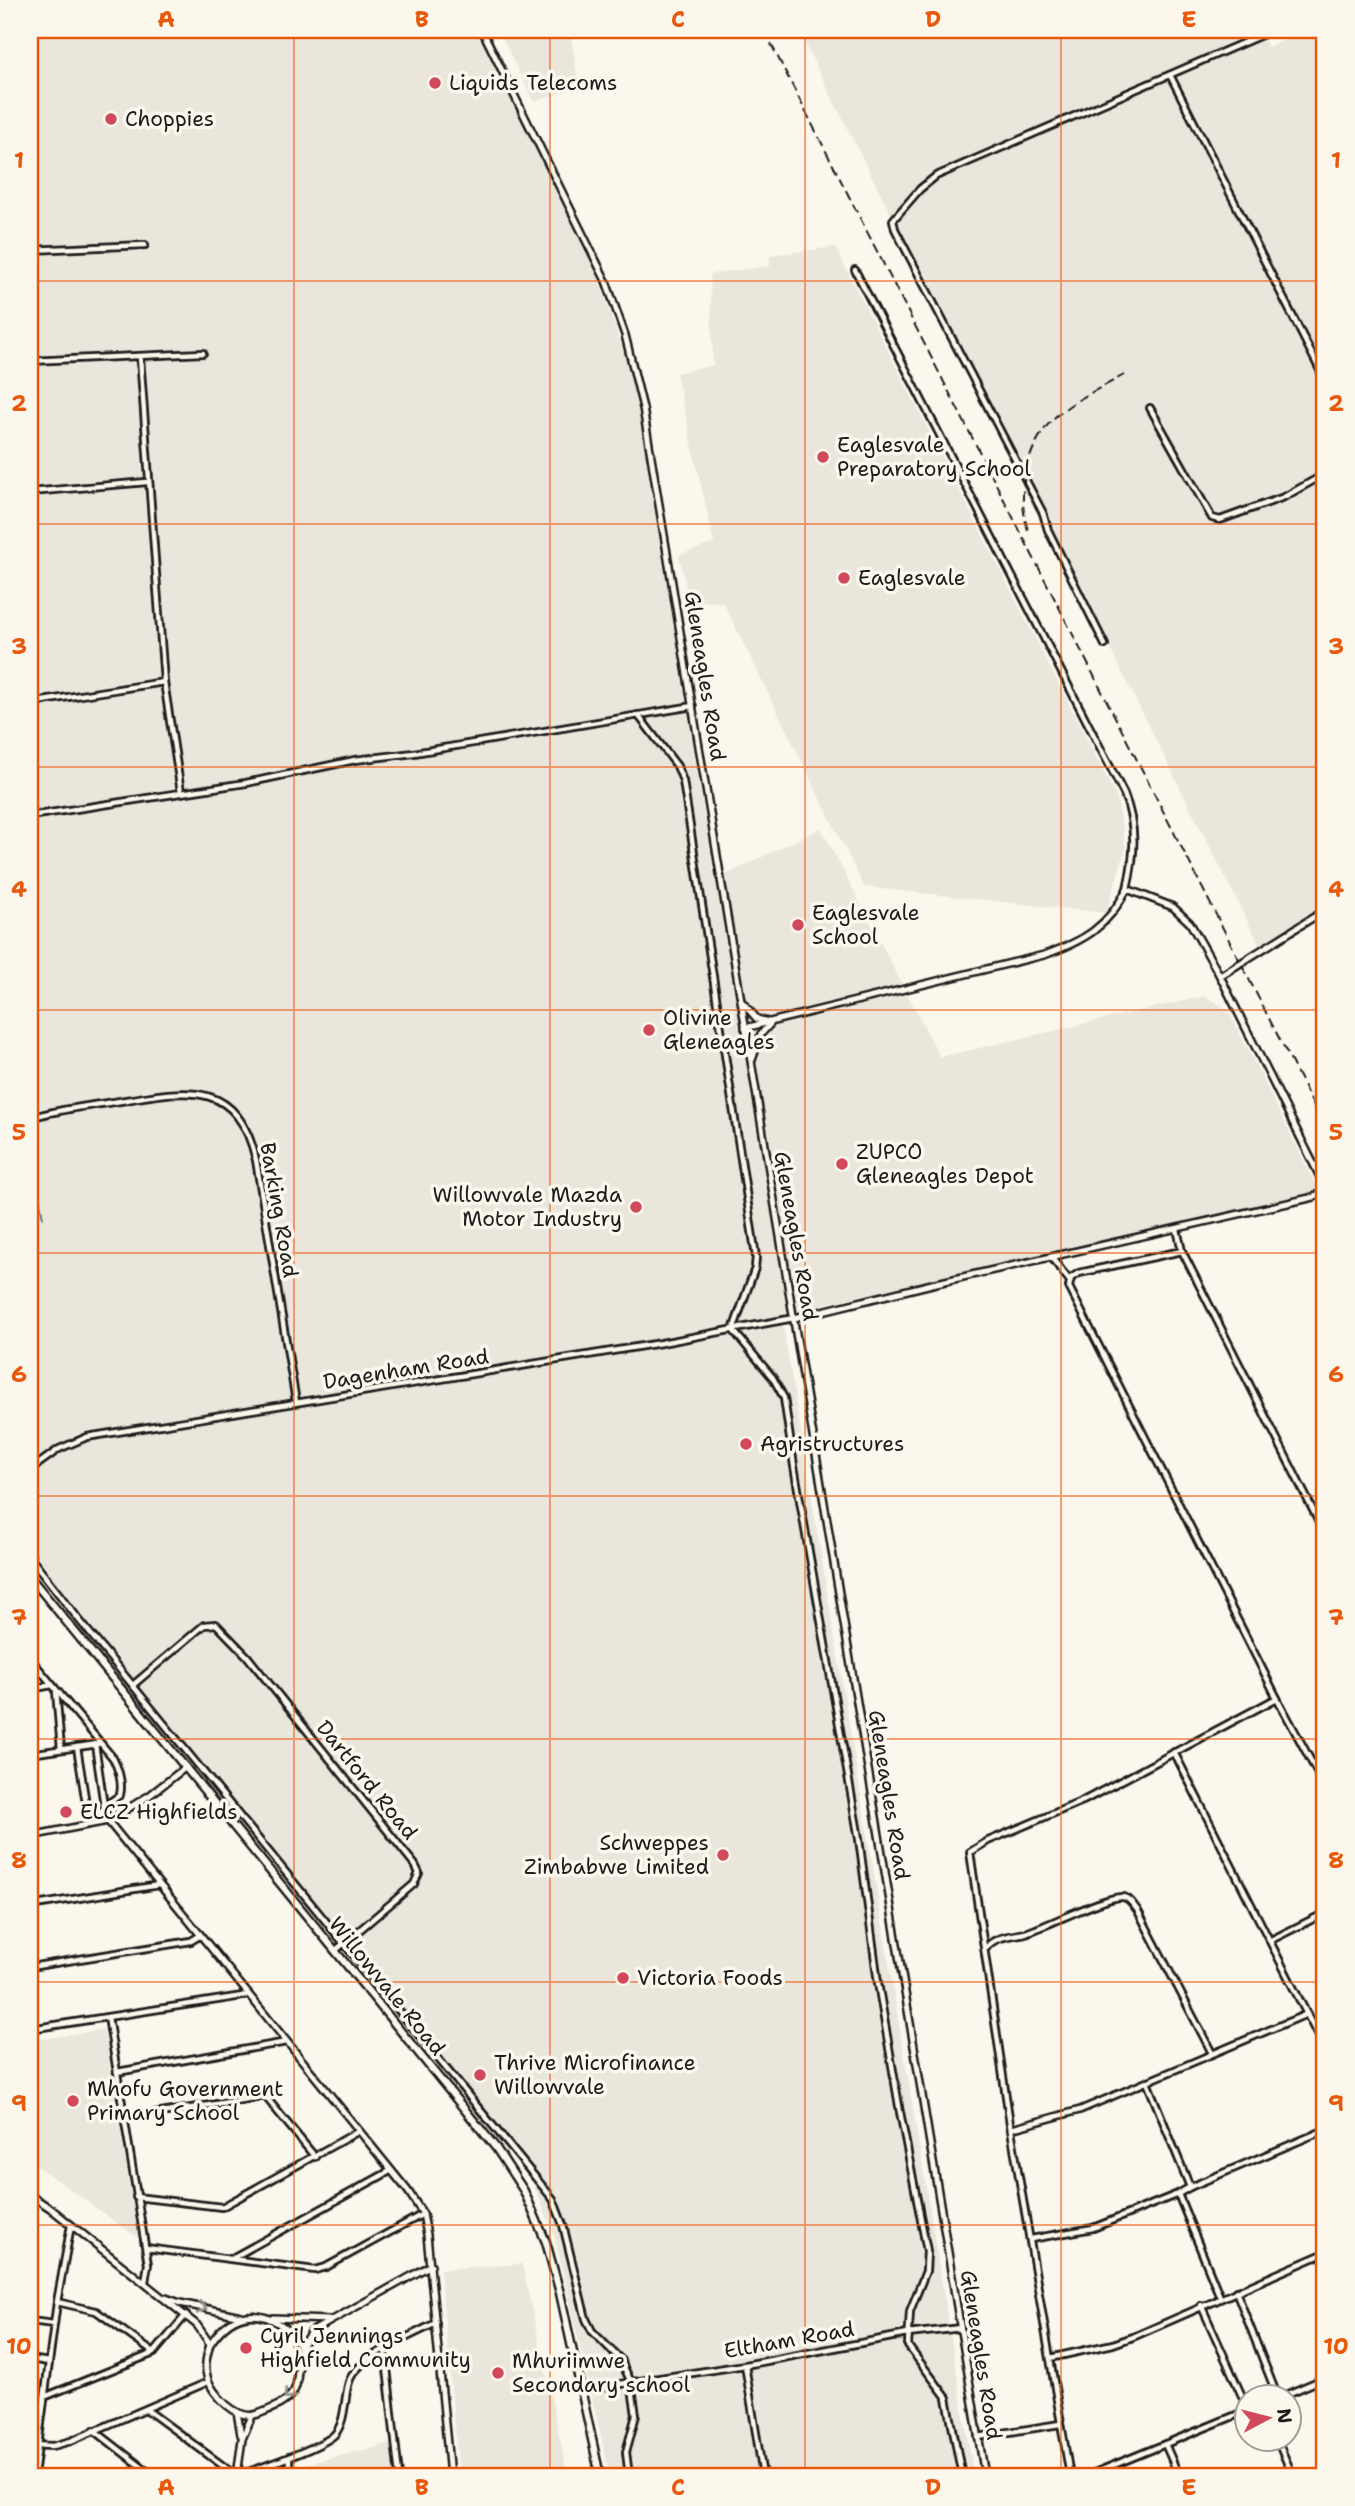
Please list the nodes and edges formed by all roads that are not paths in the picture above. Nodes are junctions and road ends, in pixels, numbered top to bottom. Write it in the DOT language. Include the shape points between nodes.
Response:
graph roads {
  1 [pos="482,30"];
  2 [pos="1273,30"];
  3 [pos="1170,75"];
  4 [pos="145,245"];
  5 [pos="30,250"];
  6 [pos="855,270"];
  7 [pos="203,352"];
  8 [pos="140,356"];
  9 [pos="30,361"];
  10 [pos="1325,380"];
  11 [pos="1150,408"];
  12 [pos="1325,474"];
  13 [pos="147,482"];
  14 [pos="30,492"];
  15 [pos="1105,645"];
  16 [pos="164,682"];
  17 [pos="30,703"];
  18 [pos="694,706"];
  19 [pos="638,715"];
  20 [pos="181,792"];
  21 [pos="30,816"];
  22 [pos="1127,889"];
  23 [pos="1325,910"];
  24 [pos="1220,976"];
  25 [pos="740,999"];
  26 [pos="771,1023"];
  27 [pos="745,1028"];
  28 [pos="751,1062"];
  29 [pos="30,1118"];
  30 [pos="1177,1229"];
  31 [pos="1182,1251"];
  32 [pos="1051,1258"];
  33 [pos="1069,1280"];
  34 [pos="794,1318"];
  35 [pos="733,1331"];
  36 [pos="296,1402"];
  37 [pos="30,1470"];
  38 [pos="1325,1534"];
  39 [pos="30,1553"];
  40 [pos="30,1577"];
  41 [pos="30,1658"];
  42 [pos="133,1685"];
  43 [pos="54,1687"];
  44 [pos="30,1689"];
  45 [pos="1278,1698"];
  46 [pos="30,1737"];
  47 [pos="98,1744"];
  48 [pos="77,1747"];
  49 [pos="61,1749"];
  50 [pos="1174,1752"];
  51 [pos="31,1754"];
  52 [pos="186,1767"];
  53 [pos="1325,1787"];
  54 [pos="30,1799"];
  55 [pos="104,1809"];
  56 [pos="108,1821"];
  57 [pos="37,1835"];
  58 [pos="30,1836"];
  59 [pos="159,1885"];
  60 [pos="30,1906"];
  61 [pos="1325,1913"];
  62 [pos="201,1935"];
  63 [pos="1271,1940"];
  64 [pos="343,1943"];
  65 [pos="986,1948"];
  66 [pos="335,1950"];
  67 [pos="30,1967"];
  68 [pos="249,1995"];
  69 [pos="1307,2014"];
  70 [pos="108,2017"];
  71 [pos="30,2029"];
  72 [pos="288,2042"];
  73 [pos="1325,2049"];
  74 [pos="1212,2053"];
  75 [pos="117,2072"];
  76 [pos="1147,2082"];
  77 [pos="124,2119"];
  78 [pos="1011,2129"];
  79 [pos="1325,2130"];
  80 [pos="359,2131"];
  81 [pos="315,2157"];
  82 [pos="390,2171"];
  83 [pos="1190,2187"];
  84 [pos="1178,2194"];
  85 [pos="30,2195"];
  86 [pos="136,2197"];
  87 [pos="423,2214"];
  88 [pos="71,2225"];
  89 [pos="1031,2239"];
  90 [pos="146,2248"];
  91 [pos="1325,2253"];
  92 [pos="233,2258"];
  93 [pos="431,2265"];
  94 [pos="145,2282"];
  95 [pos="1236,2291"];
  96 [pos="163,2297"];
  97 [pos="1220,2297"];
  98 [pos="57,2302"];
  99 [pos="1200,2305"];
  100 [pos="186,2315"];
  101 [pos="243,2316"];
  102 [pos="270,2318"];
  103 [pos="331,2320"];
  104 [pos="30,2321"];
  105 [pos="436,2322"];
  106 [pos="54,2324"];
  107 [pos="961,2328"];
  108 [pos="908,2334"];
  109 [pos="210,2344"];
  110 [pos="300,2348"];
  111 [pos="386,2350"];
  112 [pos="155,2353"];
  113 [pos="1050,2358"];
  114 [pos="30,2359"];
  115 [pos="49,2362"];
  116 [pos="745,2365"];
  117 [pos="1325,2378"];
  118 [pos="208,2382"];
  119 [pos="631,2382"];
  120 [pos="1237,2384"];
  121 [pos="1273,2384"];
  122 [pos="1302,2388"];
  123 [pos="581,2390"];
  124 [pos="43,2400"];
  125 [pos="30,2401"];
  126 [pos="147,2410"];
  127 [pos="237,2412"];
  128 [pos="252,2416"];
  129 [pos="1232,2417"];
  130 [pos="1060,2424"];
  131 [pos="94,2430"];
  132 [pos="978,2437"];
  133 [pos="242,2439"];
  134 [pos="1165,2444"];
  135 [pos="30,2445"];
  136 [pos="39,2446"];
  137 [pos="1283,2454"];
  138 [pos="289,2457"];
  139 [pos="34,2476"];
  140 [pos="153,2476"];
  141 [pos="237,2476"];
  142 [pos="289,2476"];
  143 [pos="399,2476"];
  144 [pos="450,2476"];
  145 [pos="600,2476"];
  146 [pos="629,2476"];
  147 [pos="763,2476"];
  148 [pos="962,2476"];
  149 [pos="985,2476"];
  150 [pos="1070,2476"];
  151 [pos="1087,2476"];
  152 [pos="1178,2476"];
  153 [pos="1293,2476"];
  1 -- 18 [label="street, Gleneagles Road" via="588,243 622,326 643,408"];
  2 -- 3 [label="street"];
  3 -- 10 [label="street"];
  3 -- 15 [label="street" via="936,176 893,220"];
  4 -- 5 [label="street"];
  6 -- 22 [label="street" via="1124,794 1135,844"];
  7 -- 8 [label="street"];
  8 -- 9 [label="street"];
  8 -- 13 [label="street"];
  11 -- 12 [label="street" via="1212,518 1220,520 1284,497"];
  13 -- 14 [label="street"];
  13 -- 16 [label="street"];
  16 -- 17 [label="street"];
  16 -- 20 [label="street"];
  18 -- 19 [label="street"];
  18 -- 25 [label="street, Gleneagles Road"];
  19 -- 20 [label="street"];
  19 -- 35 [label="street" via="683,781 756,1257"];
  20 -- 21 [label="street"];
  22 -- 24 [label="street" via="1182,914"];
  22 -- 26 [label="street" via="1100,927 1065,948"];
  23 -- 24 [label="street"];
  24 -- 30 [label="street" via="1322,1178 1323,1189 1314,1197"];
  25 -- 26 [label="street" via="757,1018"];
  25 -- 27 [label="street, Gleneagles Road"];
  26 -- 27 [label="street"];
  26 -- 28 [label="street" via="761,1034"];
  27 -- 28 [label="street, Gleneagles Road"];
  28 -- 34 [label="street, Gleneagles Road"];
  29 -- 36 [label="street, Barking Road" via="178,1092 212,1098 237,1116 247,1129 256,1160"];
  30 -- 31 [label="street"];
  30 -- 32 [label="street"];
  31 -- 33 [label="street" via="1079,1273"];
  31 -- 38 [label="street"];
  32 -- 33 [label="street"];
  32 -- 34 [label="street"];
  33 -- 45 [label="street" via="1071,1293"];
  34 -- 35 [label="street, Dagenham Road"];
  34 -- 107 [label="street, Gleneagles Road"];
  35 -- 36 [label="street, Dagenham Road"];
  35 -- 108 [label="street" via="785,1398 859,1839 878,1983 927,2251 926,2272 909,2311"];
  36 -- 37 [label="street, Dagenham Road" via="87,1437"];
  39 -- 42 [label="street"];
  40 -- 52 [label="main road, Willowvale Road"];
  41 -- 43 [label="street"];
  42 -- 64 [label="street"];
  42 -- 64 [label="street, Dartford Road" via="204,1625 221,1628 247,1656 418,1869 419,1878 407,1891"];
  43 -- 44 [label="street"];
  43 -- 47 [label="street"];
  43 -- 49 [label="street"];
  45 -- 50 [label="street"];
  45 -- 53 [label="street"];
  46 -- 51 [label="street"];
  47 -- 48 [label="street"];
  47 -- 55 [label="street"];
  47 -- 55 [label="street" via="113,1758 121,1788 120,1795"];
  48 -- 49 [label="street"];
  48 -- 55 [label="street" via="87,1810"];
  49 -- 51 [label="street"];
  50 -- 63 [label="street"];
  50 -- 65 [label="street" via="1083,1801 970,1852"];
  52 -- 56 [label="street"];
  52 -- 66 [label="main road, Willowvale Road"];
  54 -- 57 [label="street"];
  55 -- 56 [label="street"];
  56 -- 57 [label="street"];
  56 -- 59 [label="street"];
  57 -- 58 [label="street"];
  59 -- 60 [label="street"];
  59 -- 62 [label="street"];
  61 -- 63 [label="street"];
  62 -- 67 [label="street" via="191,1941"];
  62 -- 68 [label="street"];
  63 -- 69 [label="street"];
  64 -- 66 [label="street, Dartford Road"];
  64 -- 119 [label="street" via="553,2199 586,2319 620,2359"];
  65 -- 74 [label="street" via="995,1940 1126,1898 1138,1911"];
  65 -- 78 [label="street"];
  66 -- 123 [label="main road, Willowvale Road" via="496,2148 524,2191 555,2271"];
  68 -- 70 [label="street"];
  68 -- 72 [label="street"];
  69 -- 73 [label="street"];
  69 -- 74 [label="street"];
  70 -- 71 [label="street"];
  70 -- 75 [label="street"];
  72 -- 75 [label="street"];
  72 -- 80 [label="street"];
  74 -- 76 [label="street"];
  75 -- 77 [label="street"];
  76 -- 78 [label="street" via="1073,2112"];
  76 -- 83 [label="street"];
  77 -- 81 [label="street" via="265,2096"];
  77 -- 86 [label="street"];
  78 -- 89 [label="street"];
  79 -- 83 [label="street"];
  80 -- 81 [label="street"];
  80 -- 82 [label="street"];
  81 -- 86 [label="street" via="222,2207"];
  82 -- 87 [label="street"];
  82 -- 92 [label="street"];
  83 -- 84 [label="street"];
  84 -- 89 [label="street" via="1093,2228"];
  84 -- 97 [label="street"];
  85 -- 88 [label="street"];
  86 -- 90 [label="street"];
  87 -- 92 [label="street" via="321,2268"];
  87 -- 93 [label="street"];
  88 -- 94 [label="street"];
  88 -- 98 [label="street"];
  89 -- 113 [label="street"];
  90 -- 92 [label="street"];
  90 -- 94 [label="street"];
  91 -- 95 [label="street"];
  93 -- 103 [label="street"];
  93 -- 105 [label="street"];
  94 -- 96 [label="street"];
  95 -- 97 [label="street"];
  95 -- 121 [label="street"];
  96 -- 100 [label="street"];
  96 -- 101 [label="street, one-way"];
  97 -- 99 [label="street"];
  98 -- 106 [label="street"];
  98 -- 112 [label="street" via="96,2311"];
  99 -- 113 [label="street" via="1113,2344"];
  99 -- 120 [label="street"];
  100 -- 109 [label="street"];
  100 -- 112 [label="street"];
  101 -- 102 [label="street"];
  101 -- 109 [label="street" via="218,2332"];
  102 -- 103 [label="street"];
  102 -- 110 [label="street" via="293,2334"];
  103 -- 110 [label="street" via="307,2336"];
  104 -- 106 [label="street"];
  105 -- 111 [label="street"];
  105 -- 144 [label="street"];
  106 -- 115 [label="street"];
  107 -- 108 [label="street, Eltham Road"];
  107 -- 132 [label="street, Gleneagles Road"];
  108 -- 116 [label="street, Eltham Road"];
  108 -- 148 [label="street" via="908,2346 947,2398"];
  109 -- 118 [label="street" via="205,2363"];
  110 -- 128 [label="street, one-way" via="293,2393"];
  111 -- 138 [label="street" via="354,2371 336,2433"];
  111 -- 143 [label="street"];
  112 -- 124 [label="street"];
  113 -- 130 [label="street"];
  114 -- 115 [label="street"];
  115 -- 124 [label="street"];
  116 -- 119 [label="street, Eltham Road"];
  116 -- 147 [label="street"];
  117 -- 122 [label="street"];
  118 -- 126 [label="street"];
  118 -- 127 [label="street"];
  119 -- 123 [label="street, Eltham Road"];
  119 -- 146 [label="street" via="636,2415 626,2452"];
  123 -- 145 [label="main road, Willowvale Road"];
  124 -- 125 [label="street"];
  124 -- 136 [label="street"];
  126 -- 131 [label="street"];
  126 -- 141 [label="street"];
  127 -- 128 [label="street"];
  127 -- 133 [label="street"];
  128 -- 133 [label="street"];
  129 -- 134 [label="street"];
  130 -- 132 [label="street"];
  130 -- 150 [label="street"];
  131 -- 136 [label="street" via="64,2443"];
  131 -- 140 [label="street"];
  132 -- 149 [label="street, Gleneagles Road"];
  133 -- 141 [label="street"];
  134 -- 151 [label="street"];
  134 -- 152 [label="street"];
  135 -- 136 [label="street"];
  136 -- 139 [label="street"];
  137 -- 153 [label="street"];
  138 -- 141 [label="street"];
  138 -- 142 [label="street"];
}
